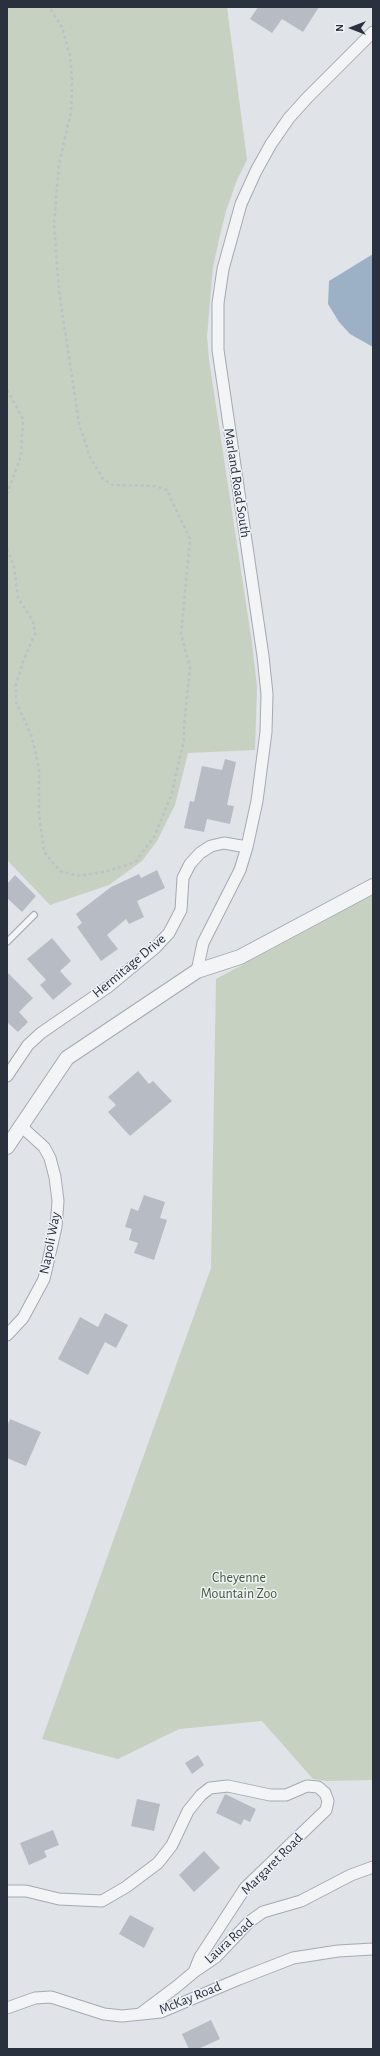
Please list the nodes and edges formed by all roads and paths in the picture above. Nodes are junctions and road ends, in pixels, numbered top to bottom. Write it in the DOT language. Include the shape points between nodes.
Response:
graph roads {
  1 [pos="48,7"];
  2 [pos="373,32"];
  3 [pos="7,390"];
  4 [pos="7,494"];
  5 [pos="7,549"];
  6 [pos="247,848"];
  7 [pos="373,886"];
  8 [pos="34,915"];
  9 [pos="7,942"];
  10 [pos="197,971"];
  11 [pos="7,1076"];
  12 [pos="22,1127"];
  13 [pos="7,1147"];
  14 [pos="7,1335"];
  15 [pos="373,1867"];
  16 [pos="7,1891"];
  17 [pos="373,1949"];
  18 [pos="194,1972"];
  19 [pos="7,2008"];
  20 [pos="140,2014"];
  1 -- 5 [label="path" via="62,27 70,56 72,80 71,112 59,164 54,224 59,291 79,423 90,457 103,479 113,485 155,486 167,490 190,539 181,634 190,666 184,740 172,796 154,837 136,862 108,871 79,876 60,871 44,852 39,813 39,768 32,737 16,702 16,685 35,634 33,622 18,598 14,566"];
  2 -- 6 [label="street, Marland Road South" via="307,98 271,144 241,204 223,269 218,309 218,350 267,694 263,766"];
  3 -- 4 [label="path" via="23,419 21,456"];
  6 -- 10 [label="street, Marland Road South" via="240,870 204,943"];
  6 -- 11 [label="street, Hermitage Drive" via="224,843 211,846 200,853 190,864 183,878 181,910 169,934 108,987 28,1045"];
  7 -- 10 [label="street" via="240,957"];
  8 -- 9 [label="lane"];
  10 -- 12 [label="street" via="67,1058"];
  12 -- 13 [label="street"];
  12 -- 14 [label="street, Napoli Way" via="44,1147 50,1158 58,1208 44,1278 23,1318"];
  15 -- 18 [label="street, Laura Road" via="351,1875 301,1901 263,1912 249,1922 216,1957"];
  16 -- 18 [label="street, Margaret Road" via="26,1891 59,1899 102,1901 126,1887 158,1862 172,1845 188,1811 210,1788 228,1786 264,1794 286,1795 307,1786 318,1787 325,1793 328,1801 326,1810 245,1888 200,1957"];
  17 -- 20 [label="street, McKay Road" via="294,1958 161,2012"];
  18 -- 20 [label="street, Laura Road"];
  19 -- 20 [label="street, McKay Road" via="35,1998 51,1997 104,2014"];
}
